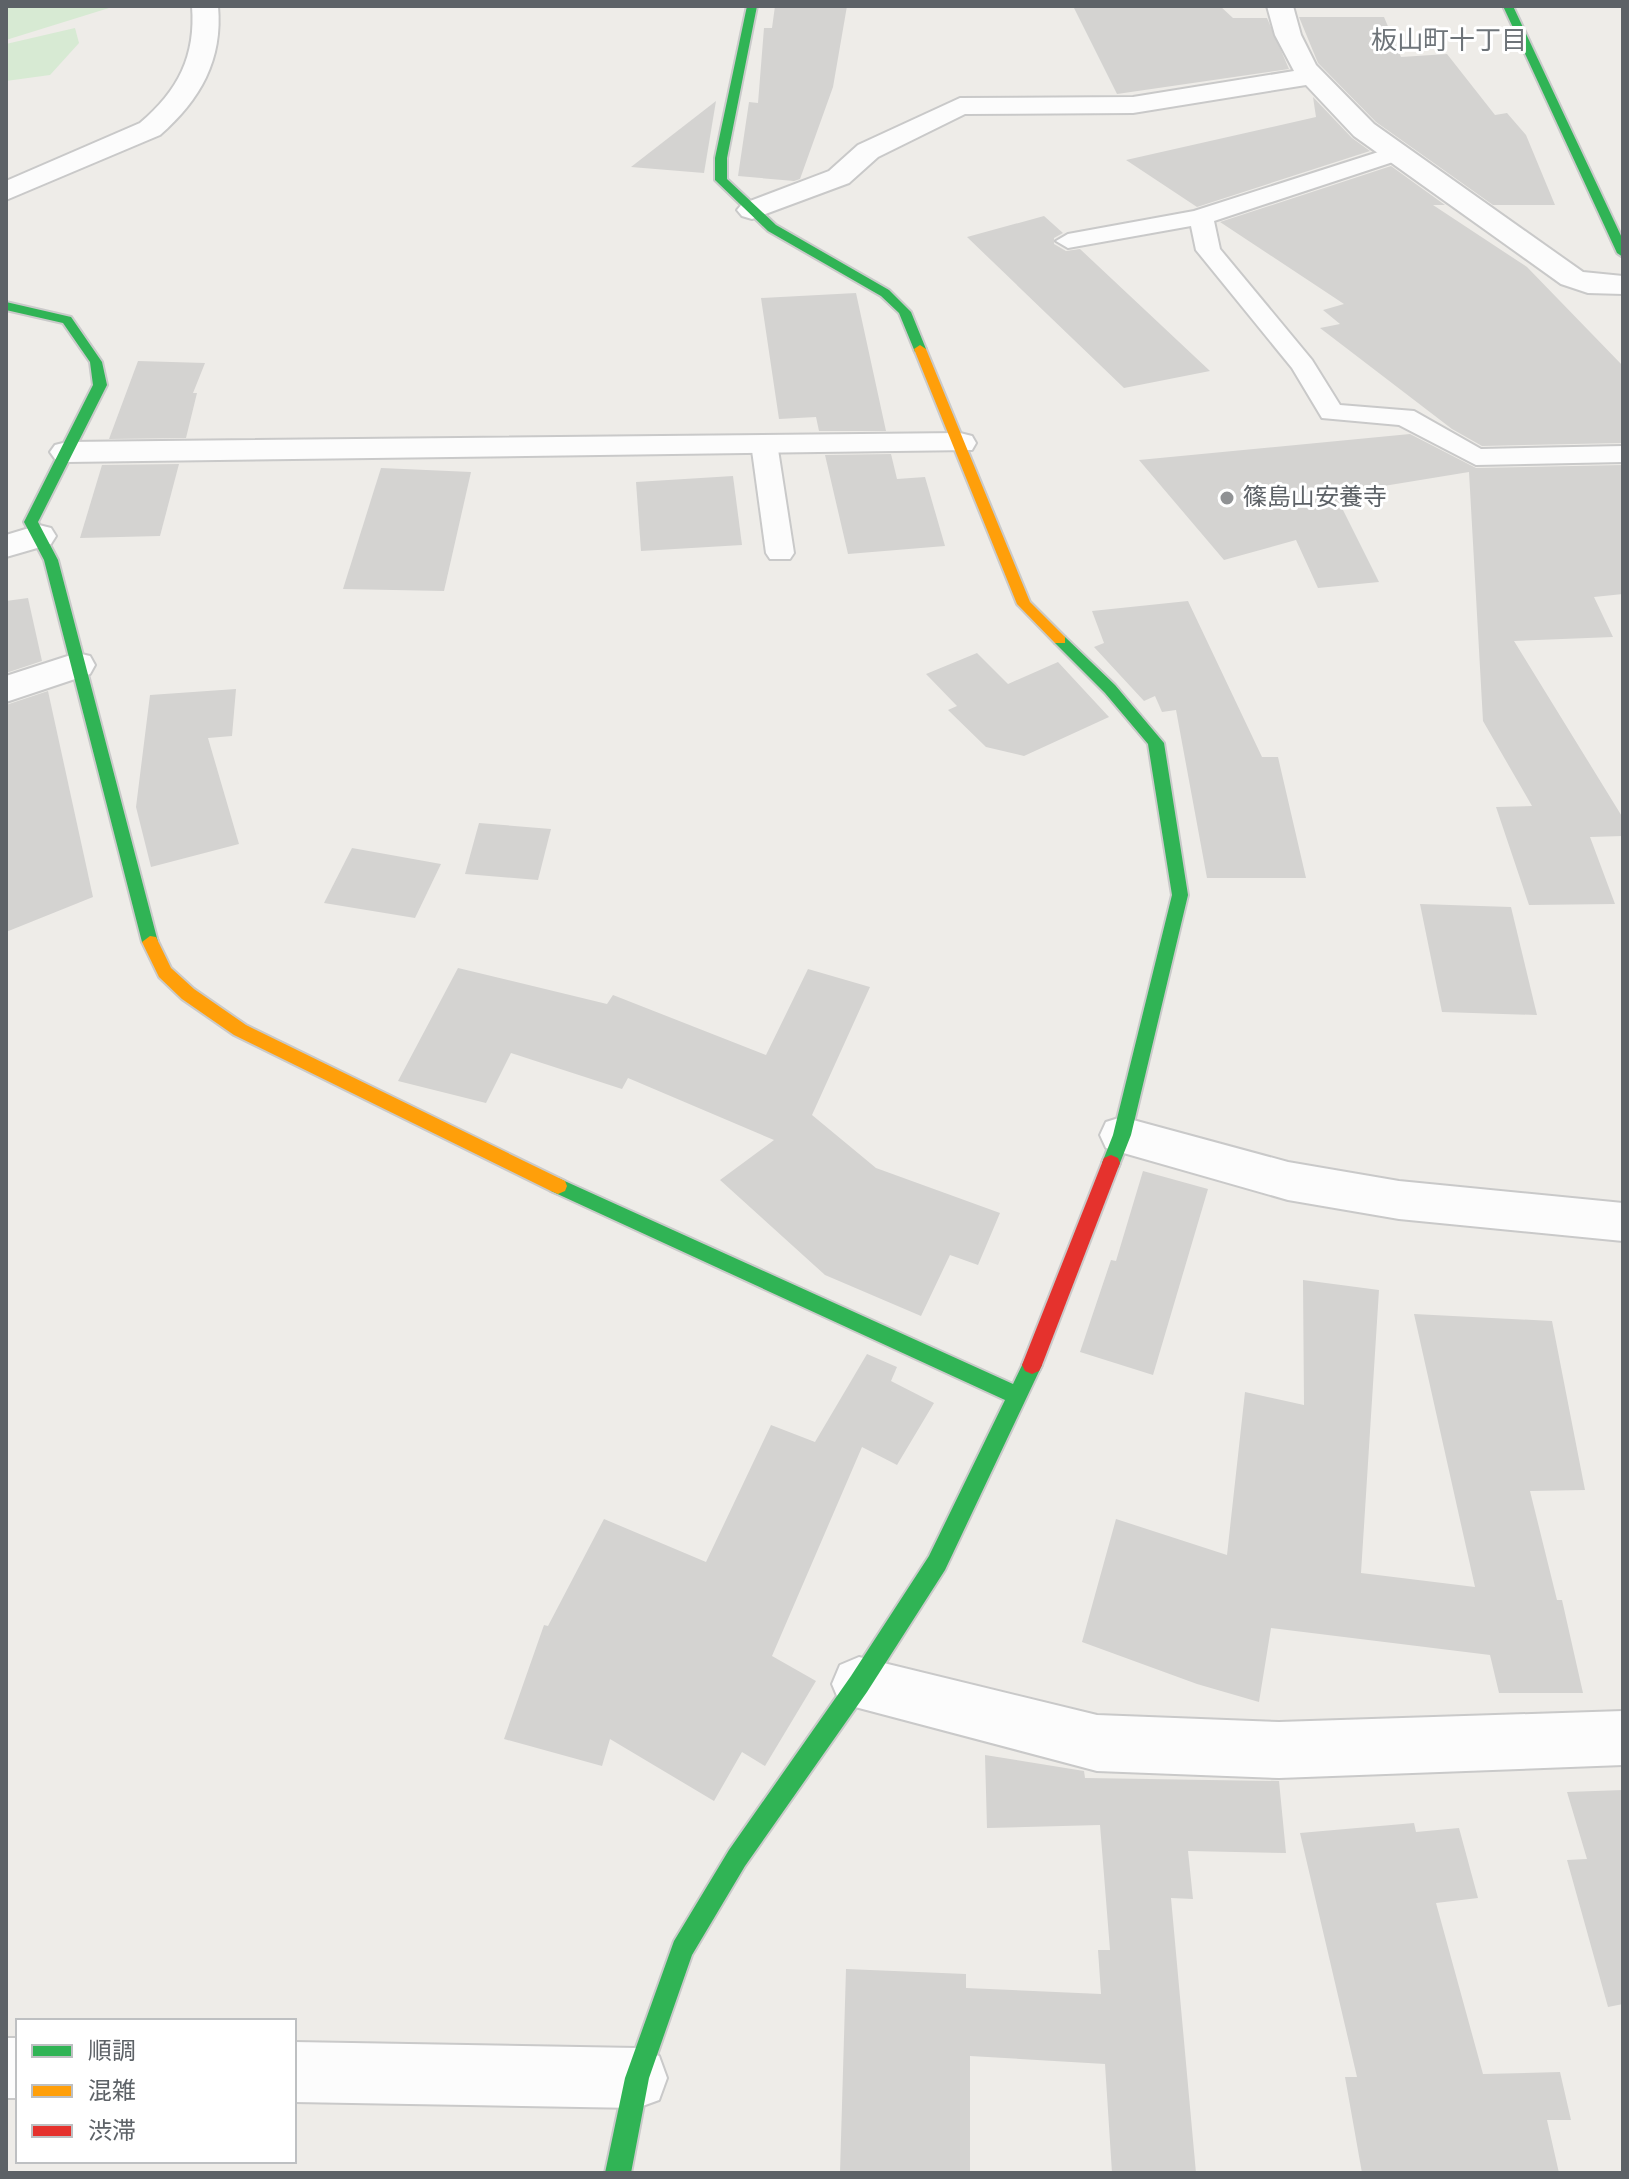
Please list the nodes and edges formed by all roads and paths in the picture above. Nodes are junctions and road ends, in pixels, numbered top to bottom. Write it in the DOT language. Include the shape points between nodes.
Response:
graph roads {
  1 [pos="205,6"];
  2 [pos="752,6"];
  3 [pos="1280,6"];
  4 [pos="1508,6"];
  5 [pos="1311,76"];
  6 [pos="1394,154"];
  7 [pos="6,191"];
  8 [pos="752,210"];
  9 [pos="1201,217"];
  10 [pos="1068,241"];
  11 [pos="1623,253"];
  12 [pos="1623,285"];
  13 [pos="6,306"];
  14 [pos="764,443"];
  15 [pos="960,443"];
  16 [pos="67,452"];
  17 [pos="1623,454"];
  18 [pos="39,536"];
  19 [pos="6,546"];
  20 [pos="780,553"];
  21 [pos="77,665"];
  22 [pos="6,689"];
  23 [pos="1122,1135"];
  24 [pos="1623,1222"];
  25 [pos="1019,1397"];
  26 [pos="859,1684"];
  27 [pos="1623,1738"];
  28 [pos="296,2072"];
  29 [pos="637,2078"];
  30 [pos="618,2173"];
  1 -- 7 [label="street" via="205,53 165,117 150,129"];
  2 -- 8 [label="street" via="721,180"];
  3 -- 5 [label="street" via="1288,35"];
  4 -- 11 [label="street"];
  5 -- 6 [label="street"];
  5 -- 8 [label="street" via="1133,105 960,106 868,151 839,177"];
  6 -- 9 [label="lane"];
  6 -- 12 [label="street" via="1572,278"];
  8 -- 15 [label="street" via="798,245 896,301"];
  9 -- 10 [label="lane"];
  9 -- 17 [label="lane" via="1208,250 1303,365 1331,412 1405,417 1476,457"];
  13 -- 16 [label="street" via="67,320 96,362 100,385"];
  14 -- 15 [label="street"];
  14 -- 16 [label="street"];
  14 -- 20 [label="lane"];
  15 -- 23 [label="street" via="1024,604 1156,743 1180,895"];
  16 -- 18 [label="street" via="31,522"];
  18 -- 19 [label="street"];
  18 -- 21 [label="street" via="51,560"];
  21 -- 22 [label="street"];
  21 -- 25 [label="street" via="144,931 165,972 188,994 240,1030 471,1146"];
  23 -- 24 [label="street" via="1288,1181 1399,1200"];
  23 -- 25 [label="street"];
  25 -- 26 [label="street" via="937,1563"];
  26 -- 27 [label="street" via="1097,1743 1279,1750"];
  26 -- 29 [label="street" via="737,1858 682,1949"];
  28 -- 29 [label="street"];
  29 -- 30 [label="street"];
}
